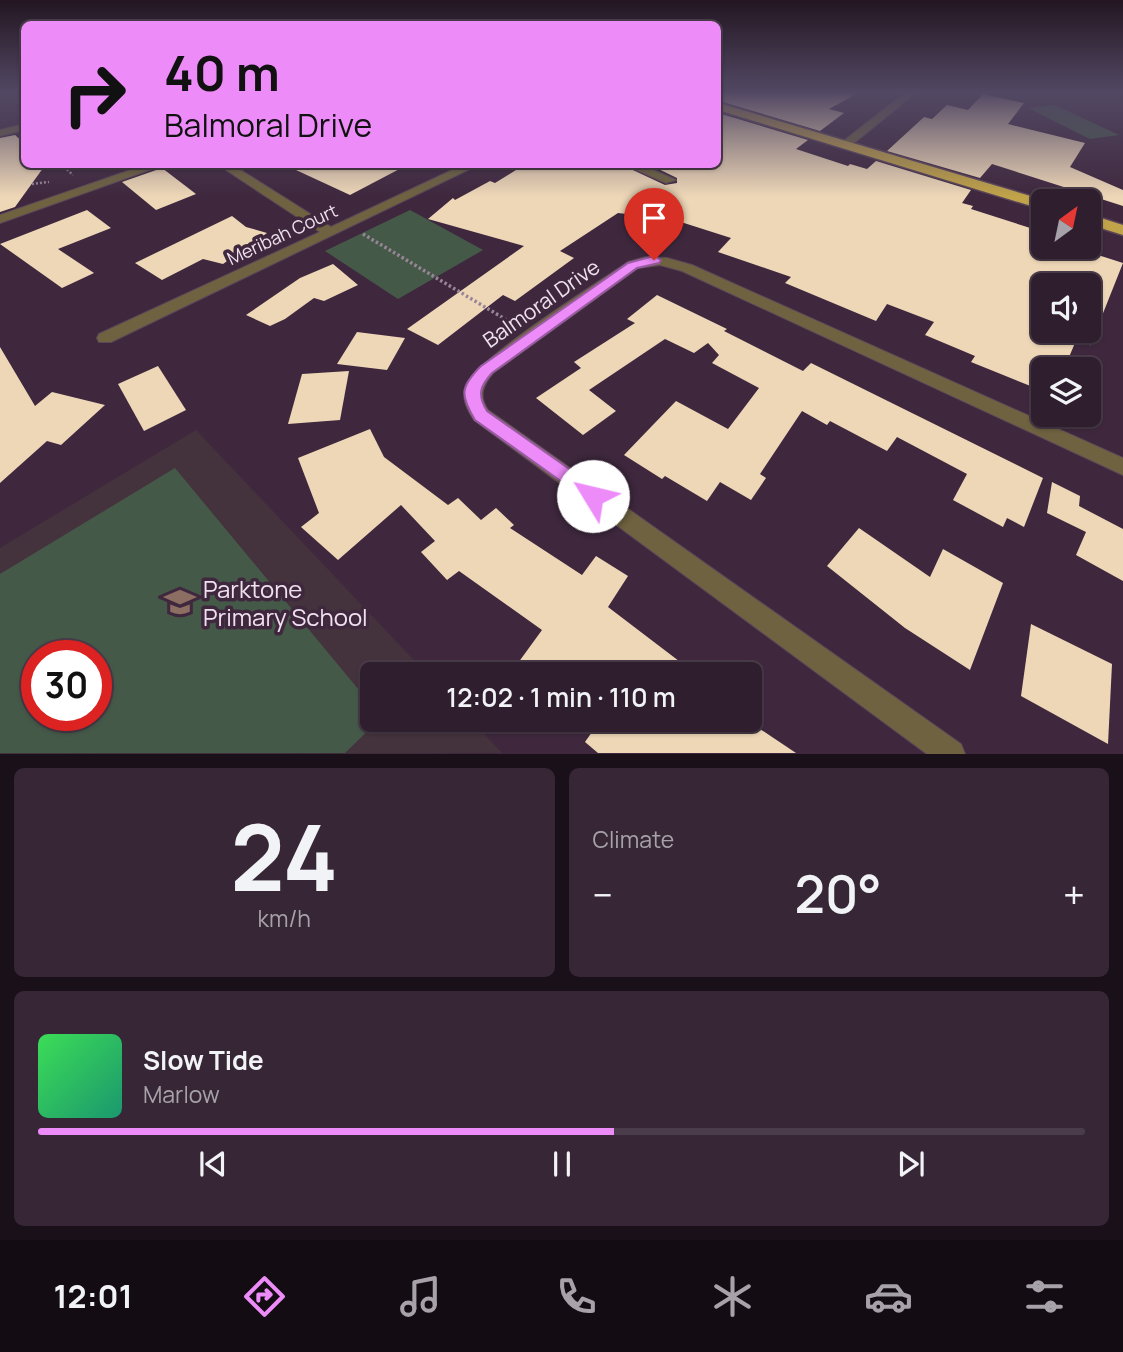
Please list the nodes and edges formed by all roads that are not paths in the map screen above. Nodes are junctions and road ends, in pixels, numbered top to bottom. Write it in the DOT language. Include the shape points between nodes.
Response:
graph roads {
  1 [pos="787,127"];
  2 [pos="868,127"];
  3 [pos="21,128"];
  4 [pos="0,133"];
  5 [pos="845,145"];
  6 [pos="149,168"];
  7 [pos="228,168"];
  8 [pos="467,168"];
  9 [pos="638,168"];
  10 [pos="670,180"];
  11 [pos="1031,201"];
  12 [pos="0,219"];
  13 [pos="1101,223"];
  14 [pos="1123,230"];
  15 [pos="330,232"];
  16 [pos="105,338"];
  17 [pos="1123,467"];
  18 [pos="951,754"];
  1 -- 5 [label="highway"];
  2 -- 5 [label="street"];
  3 -- 4 [label="street"];
  5 -- 11 [label="highway"];
  6 -- 12 [label="street"];
  7 -- 15 [label="street"];
  8 -- 15 [label="street, Meribah Court"];
  9 -- 10 [label="street"];
  13 -- 14 [label="highway"];
  15 -- 16 [label="street, Meribah Court"];
  17 -- 18 [label="street, Balmoral Drive" via="664,261 633,265 477,379 472,401 481,415"];
}
